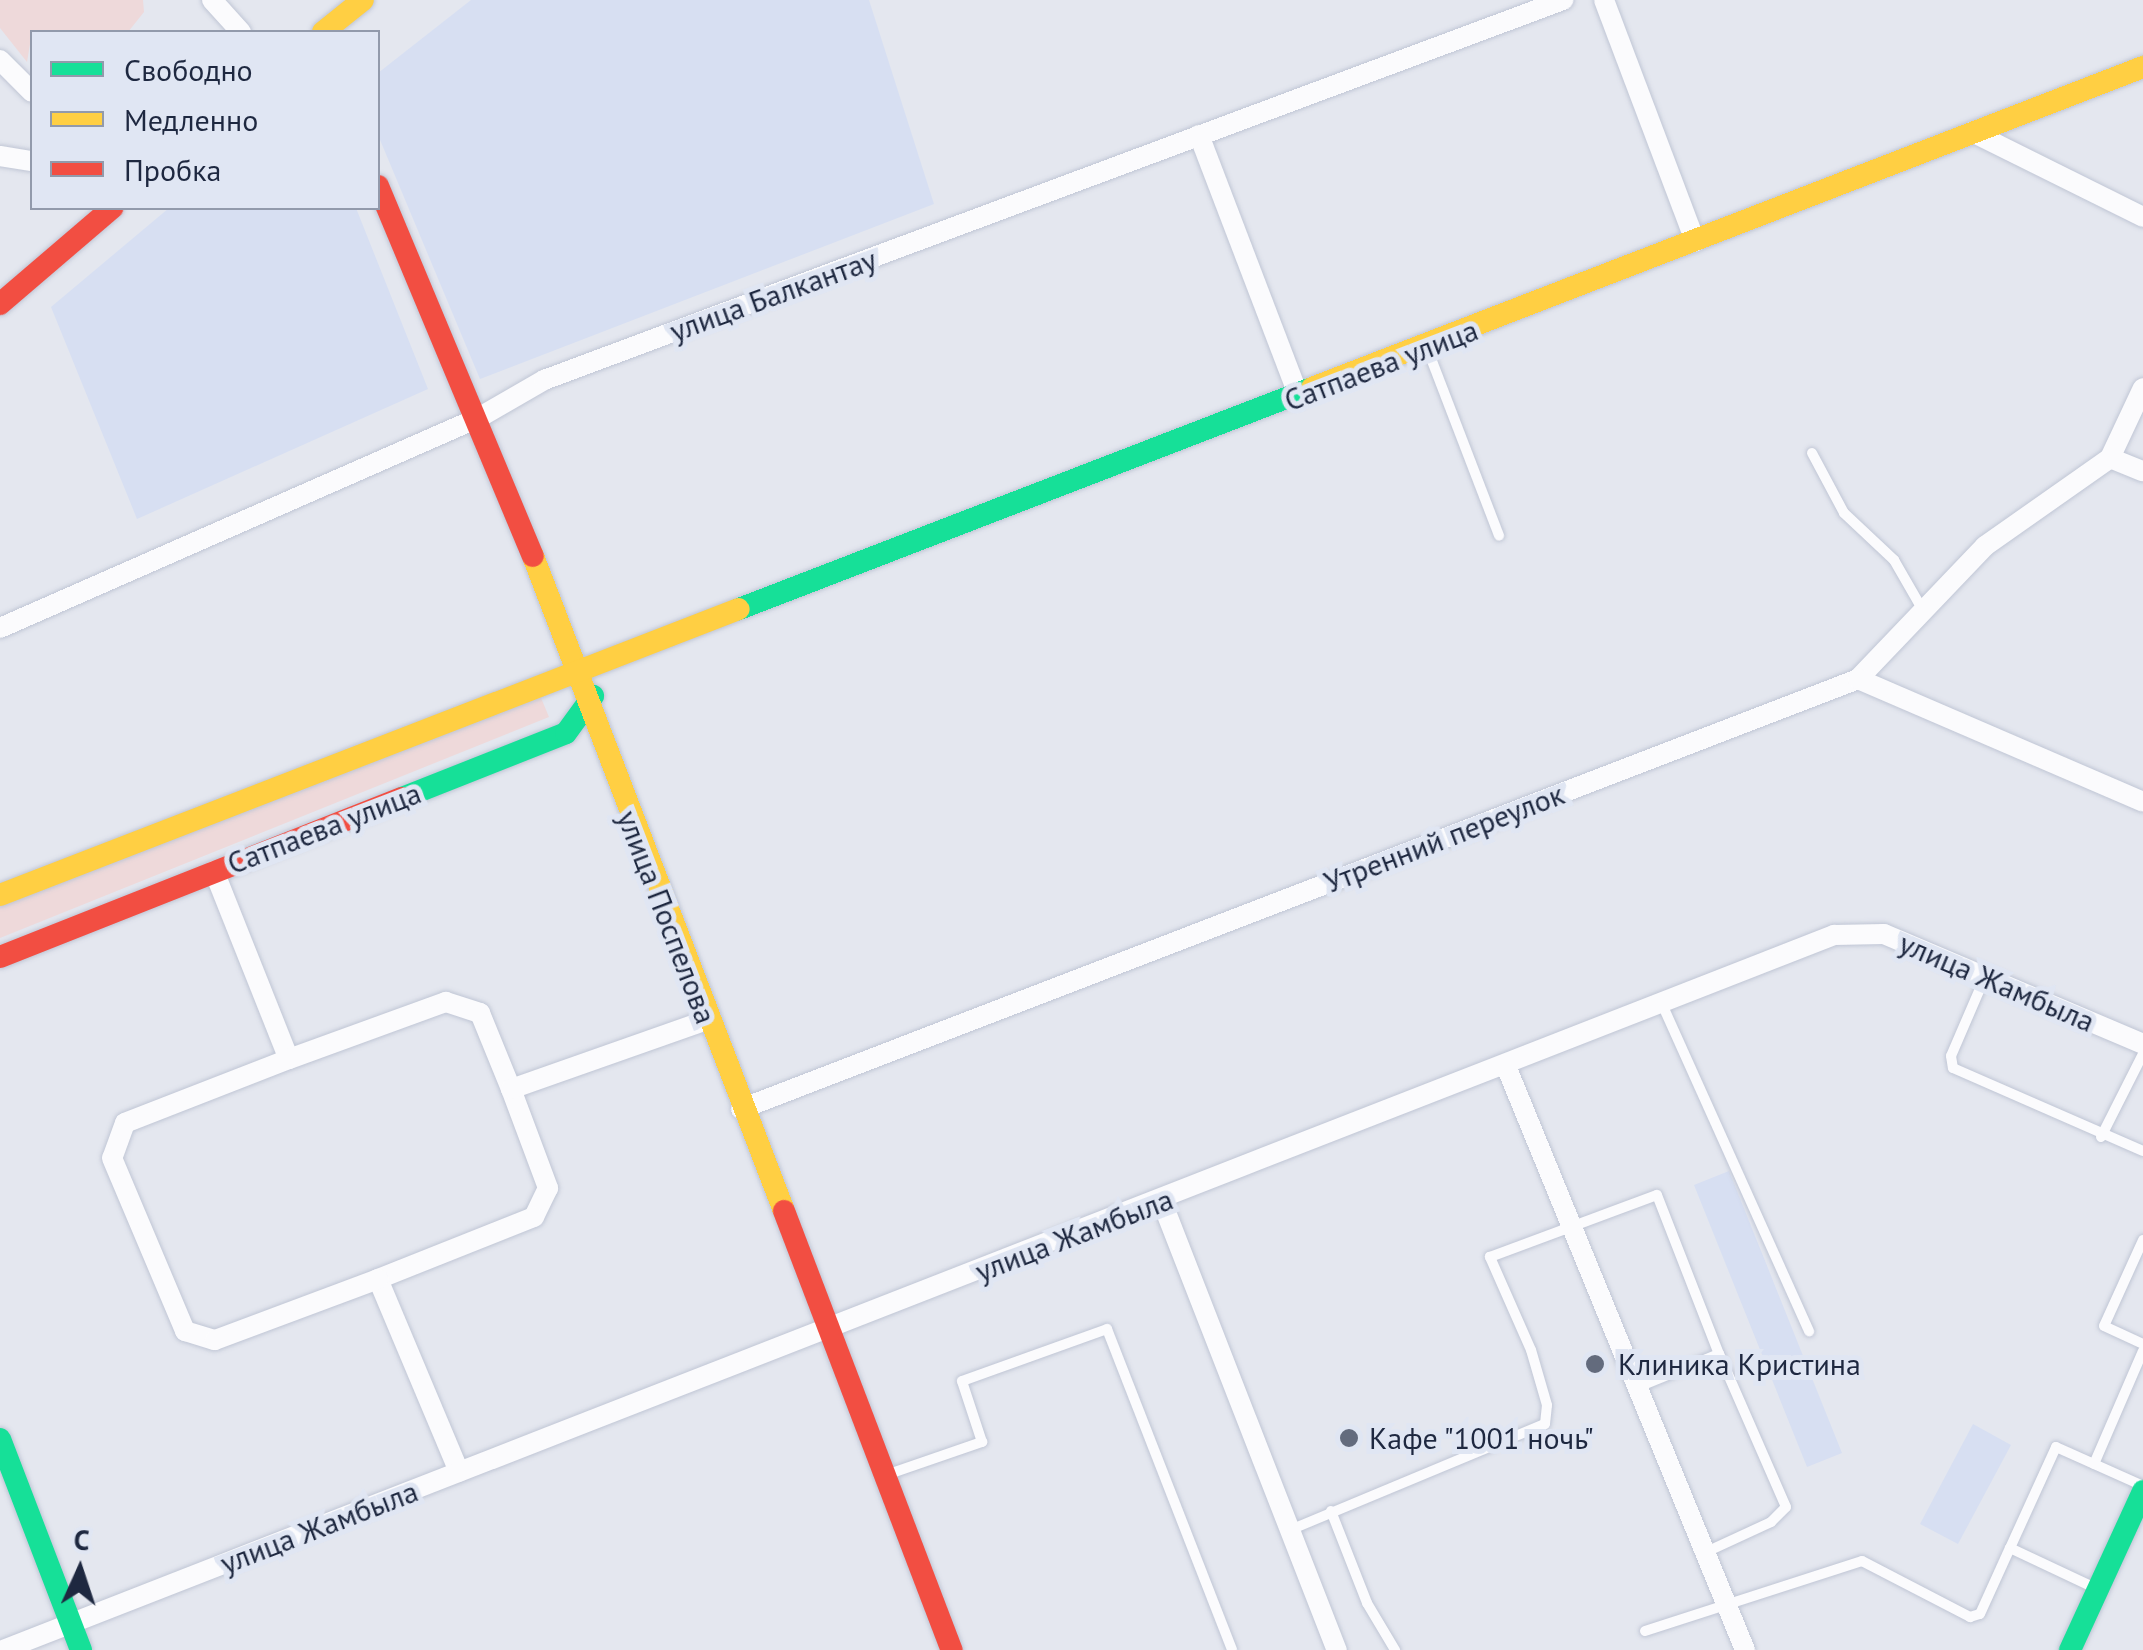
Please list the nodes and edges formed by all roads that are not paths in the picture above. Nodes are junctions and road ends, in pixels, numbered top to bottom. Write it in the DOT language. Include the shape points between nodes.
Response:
graph roads {
  1 [pos="212,0"];
  2 [pos="363,0"];
  3 [pos="1563,0"];
  4 [pos="1604,0"];
  5 [pos="238,30"];
  6 [pos="325,30"];
  7 [pos="0,60"];
  8 [pos="2143,67"];
  9 [pos="30,90"];
  10 [pos="1972,132"];
  11 [pos="1199,136"];
  12 [pos="0,156"];
  13 [pos="30,161"];
  14 [pos="380,191"];
  15 [pos="110,210"];
  16 [pos="2143,217"];
  17 [pos="1695,242"];
  18 [pos="0,304"];
  19 [pos="1426,347"];
  20 [pos="2143,388"];
  21 [pos="1300,397"];
  22 [pos="480,416"];
  23 [pos="1812,453"];
  24 [pos="2110,458"];
  25 [pos="2143,471"];
  26 [pos="1499,536"];
  27 [pos="1921,607"];
  28 [pos="0,628"];
  29 [pos="618,661"];
  30 [pos="575,673"];
  31 [pos="1858,679"];
  32 [pos="586,706"];
  33 [pos="2143,802"];
  34 [pos="214,871"];
  35 [pos="0,895"];
  36 [pos="0,957"];
  37 [pos="1985,977"];
  38 [pos="1662,1004"];
  39 [pos="707,1020"];
  40 [pos="2143,1044"];
  41 [pos="2143,1054"];
  42 [pos="289,1059"];
  43 [pos="1506,1066"];
  44 [pos="511,1089"];
  45 [pos="741,1109"];
  46 [pos="2101,1137"];
  47 [pos="2143,1151"];
  48 [pos="1162,1202"];
  49 [pos="1574,1227"];
  50 [pos="2143,1240"];
  51 [pos="378,1279"];
  52 [pos="827,1328"];
  53 [pos="1809,1331"];
  54 [pos="2143,1347"];
  55 [pos="1720,1354"];
  56 [pos="1637,1387"];
  57 [pos="0,1439"];
  58 [pos="2094,1464"];
  59 [pos="459,1472"];
  60 [pos="884,1476"];
  61 [pos="2143,1488"];
  62 [pos="1330,1512"];
  63 [pos="1290,1530"];
  64 [pos="2010,1548"];
  65 [pos="1704,1553"];
  66 [pos="2098,1590"];
  67 [pos="1724,1602"];
  68 [pos="72,1624"];
  69 [pos="1645,1630"];
  70 [pos="2076,1645"];
  71 [pos="4,1650"];
  72 [pos="82,1650"];
  73 [pos="952,1650"];
  74 [pos="1232,1650"];
  75 [pos="1338,1650"];
  76 [pos="1395,1650"];
  77 [pos="1745,1650"];
  1 -- 5 [label="street"];
  2 -- 6 [label="street"];
  3 -- 11 [label="street, улица Балкантау"];
  4 -- 17 [label="street"];
  7 -- 9 [label="street"];
  8 -- 10 [label="street, Сатпаева улица"];
  10 -- 16 [label="street"];
  10 -- 17 [label="street, Сатпаева улица"];
  11 -- 21 [label="street"];
  11 -- 22 [label="street, улица Балкантау" via="544,380"];
  12 -- 13 [label="street"];
  14 -- 22 [label="street, улица Поспелова"];
  15 -- 18 [label="street"];
  17 -- 19 [label="street, Сатпаева улица"];
  19 -- 21 [label="street, Сатпаева улица"];
  19 -- 26 [label="lane"];
  20 -- 24 [label="street"];
  21 -- 29 [label="street, Сатпаева улица"];
  22 -- 28 [label="street, улица Балкантау"];
  22 -- 30 [label="street, улица Поспелова"];
  23 -- 27 [label="lane" via="1844,514 1894,560"];
  24 -- 25 [label="street"];
  24 -- 27 [label="street" via="1985,546"];
  27 -- 31 [label="street"];
  29 -- 30 [label="street, Сатпаева улица"];
  29 -- 32 [label="street, Сатпаева улица"];
  30 -- 32 [label="street, улица Поспелова"];
  30 -- 35 [label="street, Сатпаева улица"];
  31 -- 33 [label="street"];
  31 -- 45 [label="street, Утренний переулок"];
  32 -- 34 [label="street, Сатпаева улица" via="566,733"];
  32 -- 39 [label="street, улица Поспелова"];
  34 -- 36 [label="street, Сатпаева улица"];
  34 -- 42 [label="street"];
  37 -- 38 [label="street, улица Жамбыла" via="1884,934 1834,936"];
  37 -- 40 [label="street, улица Жамбыла"];
  37 -- 46 [label="lane" via="1951,1056 1953,1068"];
  38 -- 43 [label="street, улица Жамбыла"];
  38 -- 53 [label="lane"];
  39 -- 44 [label="street"];
  39 -- 45 [label="street, улица Поспелова"];
  41 -- 46 [label="lane"];
  42 -- 44 [label="street" via="446,1002 480,1013"];
  42 -- 51 [label="street" via="126,1123 112,1158 185,1331 214,1340"];
  43 -- 48 [label="street, улица Жамбыла"];
  43 -- 49 [label="street"];
  44 -- 51 [label="street" via="548,1188 534,1217"];
  45 -- 52 [label="street, улица Поспелова"];
  46 -- 47 [label="lane"];
  48 -- 52 [label="street, улица Жамбыла"];
  48 -- 63 [label="street"];
  49 -- 55 [label="lane" via="1646,1196 1664,1200"];
  49 -- 56 [label="street"];
  49 -- 62 [label="lane" via="1490,1257 1532,1350 1547,1405 1545,1424"];
  50 -- 54 [label="lane" via="2104,1326"];
  51 -- 59 [label="street"];
  52 -- 59 [label="street, улица Жамбыла"];
  52 -- 60 [label="street, улица Поспелова"];
  54 -- 58 [label="lane"];
  55 -- 56 [label="lane"];
  55 -- 65 [label="lane" via="1786,1507 1771,1522"];
  56 -- 65 [label="street"];
  57 -- 68 [label="street"];
  58 -- 61 [label="lane"];
  58 -- 64 [label="lane" via="2056,1446"];
  59 -- 68 [label="street, улица Жамбыла"];
  60 -- 73 [label="street, улица Поспелова"];
  60 -- 74 [label="lane" via="982,1442 962,1382 1108,1330"];
  61 -- 66 [label="street"];
  62 -- 63 [label="lane"];
  62 -- 76 [label="lane" via="1367,1603"];
  63 -- 75 [label="street"];
  64 -- 66 [label="lane"];
  64 -- 67 [label="lane" via="1980,1614 1970,1617 1862,1560"];
  65 -- 67 [label="street"];
  66 -- 70 [label="street"];
  67 -- 69 [label="lane"];
  67 -- 77 [label="street"];
  68 -- 71 [label="street, улица Жамбыла"];
  68 -- 72 [label="street"];
}
